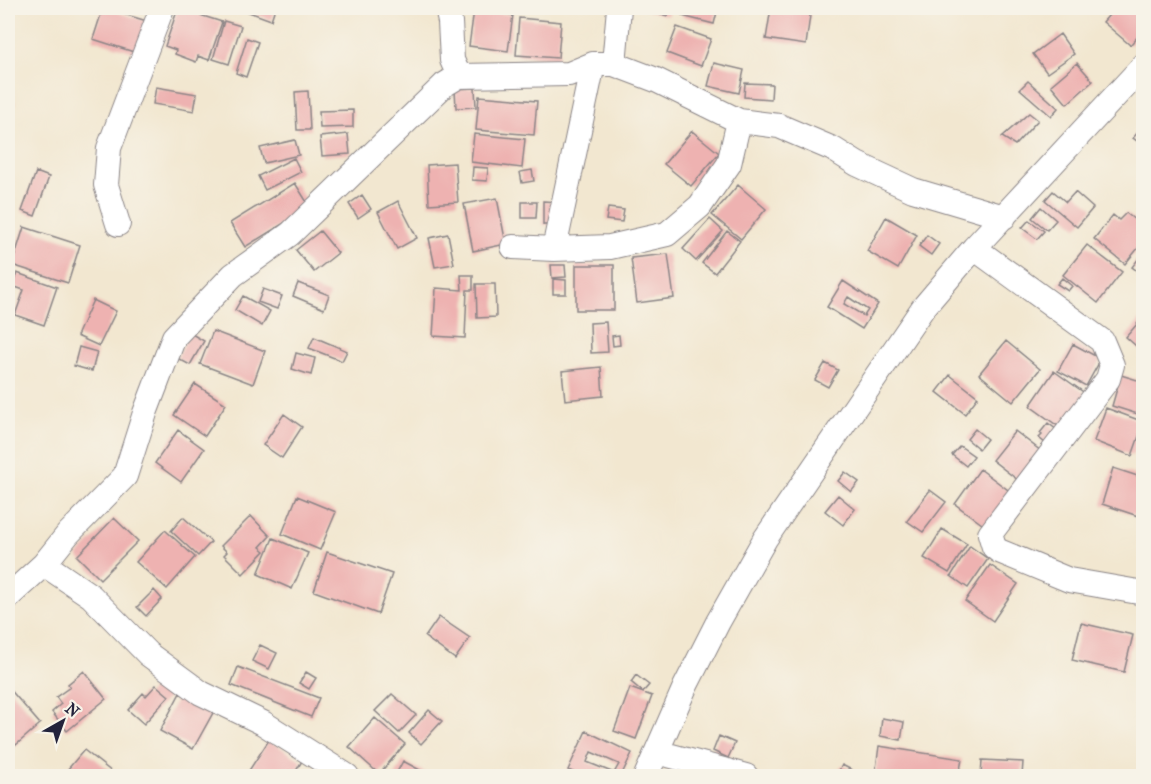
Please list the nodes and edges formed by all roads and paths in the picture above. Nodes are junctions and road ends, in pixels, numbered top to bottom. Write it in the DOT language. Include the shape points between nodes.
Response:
graph roads {
  1 [pos="162,8"];
  2 [pos="447,8"];
  3 [pos="620,8"];
  4 [pos="604,64"];
  5 [pos="1143,65"];
  6 [pos="459,76"];
  7 [pos="739,121"];
  8 [pos="1004,217"];
  9 [pos="118,224"];
  10 [pos="513,247"];
  11 [pos="974,248"];
  12 [pos="554,249"];
  13 [pos="44,564"];
  14 [pos="1143,593"];
  15 [pos="8,597"];
  16 [pos="657,752"];
  17 [pos="347,777"];
  18 [pos="646,777"];
  19 [pos="746,777"];
  1 -- 9 [label="street" via="109,148 106,184"];
  2 -- 6 [label="street" via="452,60"];
  3 -- 4 [label="street"];
  4 -- 6 [label="street" via="569,74"];
  4 -- 7 [label="street" via="656,80"];
  4 -- 12 [label="street"];
  5 -- 8 [label="street"];
  6 -- 13 [label="street" via="444,85 290,234 233,274 174,337 125,476"];
  7 -- 8 [label="street" via="779,126 913,190"];
  7 -- 12 [label="street" via="729,164 700,206 666,234 610,248"];
  8 -- 11 [label="street"];
  10 -- 12 [label="street"];
  11 -- 14 [label="street" via="1102,341 1112,365 1108,379 990,534 992,541 999,551 1069,580"];
  11 -- 16 [label="street" via="923,308 765,539 685,687"];
  13 -- 15 [label="street"];
  13 -- 17 [label="street" via="91,596 148,654 201,693 263,723"];
  16 -- 18 [label="street"];
  16 -- 19 [label="street"];
}
